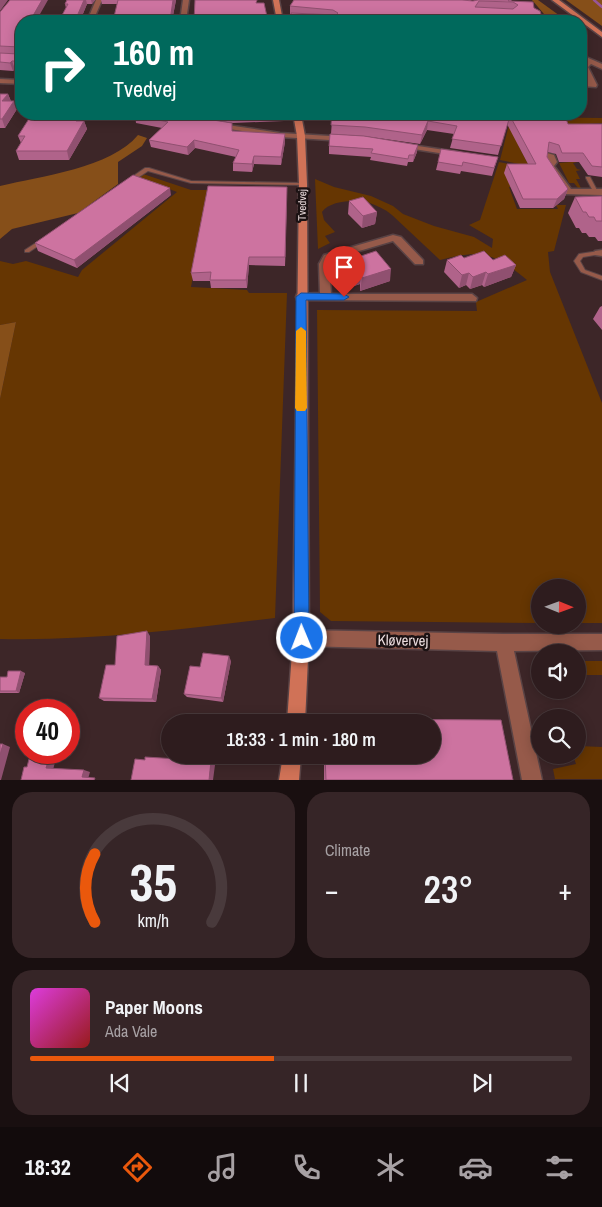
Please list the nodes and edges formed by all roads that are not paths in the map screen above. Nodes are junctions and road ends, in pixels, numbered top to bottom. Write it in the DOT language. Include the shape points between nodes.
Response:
graph roads {
  1 [pos="99,0"];
  2 [pos="186,0"];
  3 [pos="276,0"];
  4 [pos="555,0"];
  5 [pos="93,15"];
  6 [pos="184,15"];
  7 [pos="278,15"];
  8 [pos="575,15"];
  9 [pos="587,24"];
  10 [pos="602,35"];
  11 [pos="587,60"];
  12 [pos="591,61"];
  13 [pos="587,64"];
  14 [pos="602,67"];
  15 [pos="587,72"];
  16 [pos="0,81"];
  17 [pos="15,82"];
  18 [pos="587,84"];
  19 [pos="298,120"];
  20 [pos="211,124"];
  21 [pos="300,136"];
  22 [pos="355,140"];
  23 [pos="388,144"];
  24 [pos="550,155"];
  25 [pos="469,156"];
  26 [pos="588,178"];
  27 [pos="303,184"];
  28 [pos="124,185"];
  29 [pos="599,192"];
  30 [pos="47,238"];
  31 [pos="27,252"];
  32 [pos="601,253"];
  33 [pos="419,262"];
  34 [pos="602,278"];
  35 [pos="301,297"];
  36 [pos="326,297"];
  37 [pos="472,298"];
  38 [pos="302,638"];
  39 [pos="602,642"];
  40 [pos="504,643"];
  41 [pos="297,714"];
  42 [pos="291,764"];
  43 [pos="289,780"];
  44 [pos="532,780"];
  1 -- 5 [label="street"];
  2 -- 6 [label="street"];
  3 -- 7 [label="street"];
  4 -- 8 [label="street"];
  9 -- 10 [label="street"];
  11 -- 12 [label="street"];
  12 -- 13 [label="street"];
  12 -- 14 [label="street"];
  15 -- 18 [label="street" via="593,85"];
  16 -- 17 [label="street"];
  19 -- 21 [label="street, Tvedvej"];
  20 -- 21 [label="street"];
  21 -- 22 [label="street"];
  21 -- 27 [label="street, Tvedvej"];
  23 -- 25 [label="street"];
  24 -- 29 [label="street" via="553,162 550,165 568,192"];
  26 -- 29 [label="lane"];
  27 -- 28 [label="lane" via="191,182 147,169"];
  27 -- 35 [label="street, Tvedvej"];
  30 -- 31 [label="lane"];
  32 -- 34 [label="lane" via="581,254 577,261 583,271"];
  33 -- 36 [label="street" via="398,239 393,238 328,257 324,264"];
  35 -- 36 [label="street"];
  35 -- 38 [label="street, Tvedvej"];
  36 -- 37 [label="street"];
  38 -- 40 [label="street, Kløvervej"];
  38 -- 41 [label="street, Tvedvej"];
  39 -- 40 [label="street, Kløvervej"];
  40 -- 44 [label="street"];
  42 -- 43 [label="street"];
}
